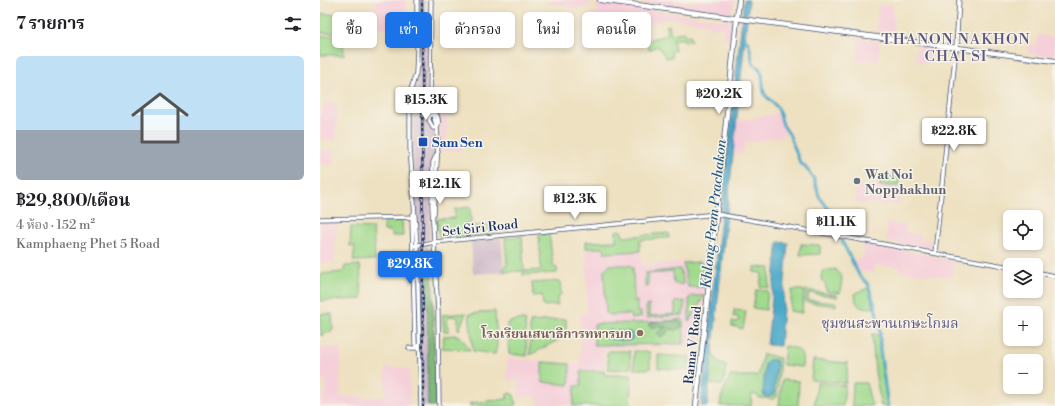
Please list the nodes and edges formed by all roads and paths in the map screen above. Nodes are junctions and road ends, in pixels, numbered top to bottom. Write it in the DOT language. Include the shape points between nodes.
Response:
graph roads {
  1 [pos="417,0"];
  2 [pos="431,0"];
  3 [pos="600,0"];
  4 [pos="739,0"];
  5 [pos="958,0"];
  6 [pos="739,18"];
  7 [pos="956,48"];
  8 [pos="1055,60"];
  9 [pos="431,110"];
  10 [pos="437,128"];
  11 [pos="719,214"];
  12 [pos="413,216"];
  13 [pos="320,219"];
  14 [pos="435,242"];
  15 [pos="415,246"];
  16 [pos="935,253"];
  17 [pos="1003,266"];
  18 [pos="1043,273"];
  19 [pos="1055,276"];
  20 [pos="409,348"];
  21 [pos="417,348"];
  22 [pos="421,352"];
  23 [pos="421,406"];
  24 [pos="439,406"];
  25 [pos="696,406"];
  1 -- 12 [label="street" via="416,69 410,95"];
  2 -- 9 [label="street"];
  3 -- 6 [label="main road"];
  4 -- 6 [label="main road, Rama V Road"];
  5 -- 7 [label="street"];
  6 -- 7 [label="main road"];
  6 -- 11 [label="main road, Rama V Road"];
  7 -- 8 [label="main road"];
  7 -- 16 [label="street"];
  9 -- 10 [label="street" via="438,117"];
  9 -- 10 [label="street" via="430,124"];
  10 -- 14 [label="street"];
  11 -- 14 [label="street, Set Siri Road"];
  11 -- 16 [label="street, Set Siri Road"];
  11 -- 25 [label="main road, Rama V Road"];
  12 -- 13 [label="street"];
  12 -- 15 [label="street"];
  14 -- 15 [label="street, Set Siri Road"];
  14 -- 24 [label="street"];
  15 -- 21 [label="street"];
  15 -- 22 [label="street"];
  16 -- 17 [label="street, Set Siri Road"];
  18 -- 19 [label="street"];
  20 -- 21 [label="street"];
  21 -- 22 [label="street"];
  22 -- 23 [label="street"];
}
